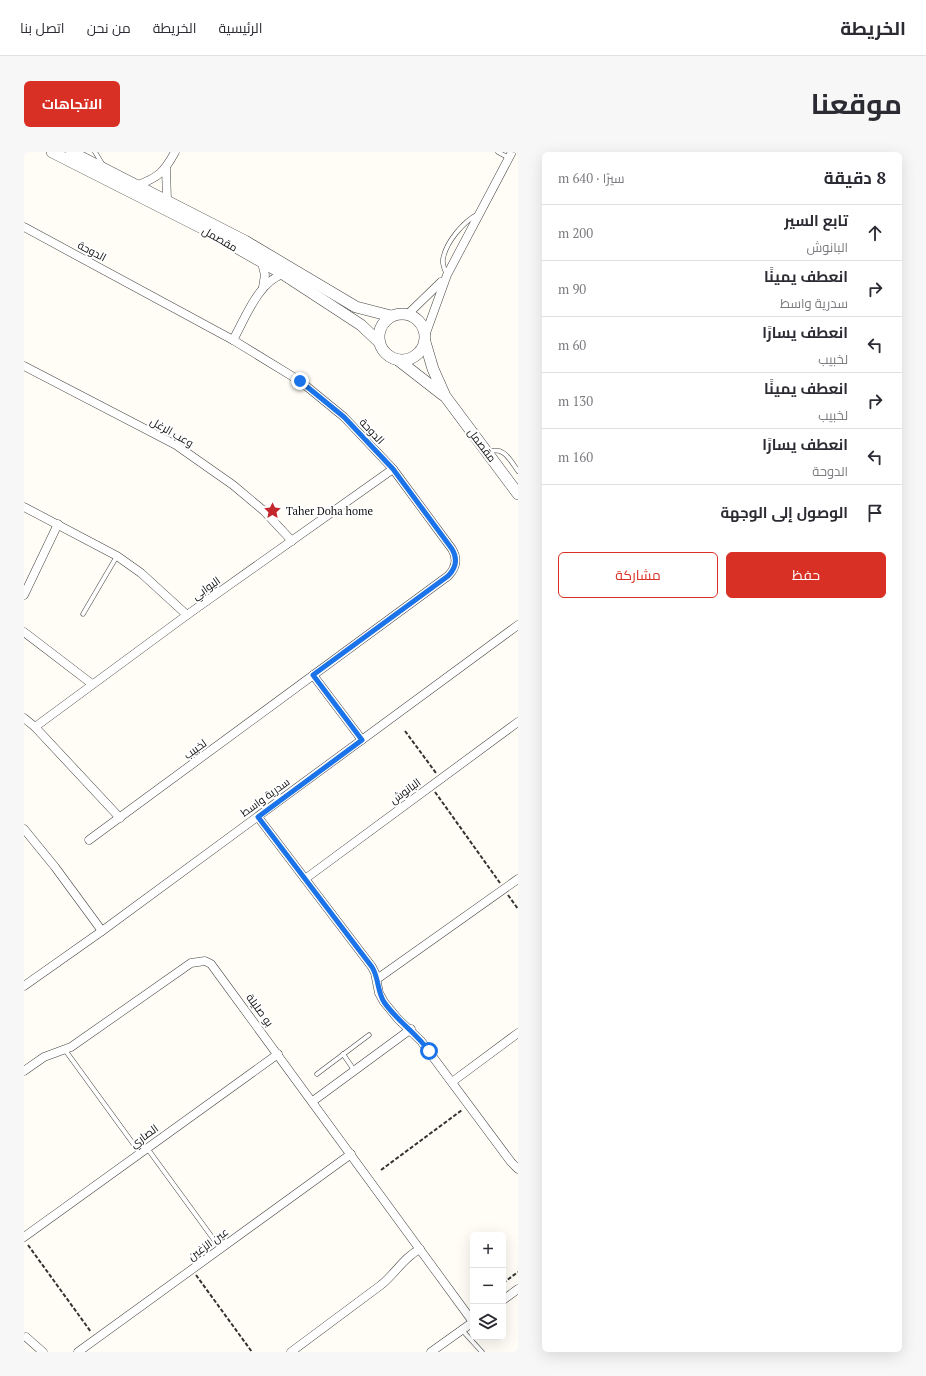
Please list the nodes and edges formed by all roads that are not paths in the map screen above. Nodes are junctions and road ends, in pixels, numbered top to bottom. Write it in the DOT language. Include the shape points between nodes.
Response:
graph roads {
  1 [pos="52,152"];
  2 [pos="71,152"];
  3 [pos="95,152"];
  4 [pos="175,152"];
  5 [pos="498,152"];
  6 [pos="511,155"];
  7 [pos="105,169"];
  8 [pos="166,169"];
  9 [pos="138,186"];
  10 [pos="167,200"];
  11 [pos="24,227"];
  12 [pos="262,263"];
  13 [pos="282,274"];
  14 [pos="447,275"];
  15 [pos="263,287"];
  16 [pos="408,314"];
  17 [pos="391,316"];
  18 [pos="425,337"];
  19 [pos="233,340"];
  20 [pos="379,342"];
  21 [pos="398,360"];
  22 [pos="24,366"];
  23 [pos="445,396"];
  24 [pos="487,453"];
  25 [pos="393,469"];
  26 [pos="518,471"];
  27 [pos="518,494"];
  28 [pos="24,507"];
  29 [pos="58,524"];
  30 [pos="292,540"];
  31 [pos="452,549"];
  32 [pos="117,556"];
  33 [pos="24,595"];
  34 [pos="83,614"];
  35 [pos="187,615"];
  36 [pos="518,625"];
  37 [pos="24,632"];
  38 [pos="313,675"];
  39 [pos="92,684"];
  40 [pos="24,718"];
  41 [pos="518,722"];
  42 [pos="34,727"];
  43 [pos="362,740"];
  44 [pos="258,817"];
  45 [pos="120,818"];
  46 [pos="24,829"];
  47 [pos="89,840"];
  48 [pos="306,878"];
  49 [pos="518,879"];
  50 [pos="102,931"];
  51 [pos="377,979"];
  52 [pos="24,986"];
  53 [pos="411,1029"];
  54 [pos="518,1033"];
  55 [pos="369,1035"];
  56 [pos="65,1050"];
  57 [pos="278,1054"];
  58 [pos="343,1054"];
  59 [pos="354,1070"];
  60 [pos="24,1072"];
  61 [pos="317,1074"];
  62 [pos="452,1082"];
  63 [pos="313,1101"];
  64 [pos="144,1150"];
  65 [pos="351,1154"];
  66 [pos="518,1169"];
  67 [pos="24,1238"];
  68 [pos="420,1248"];
  69 [pos="221,1249"];
  70 [pos="518,1289"];
  71 [pos="506,1298"];
  72 [pos="470,1318"];
  73 [pos="470,1324"];
  74 [pos="462,1330"];
  75 [pos="26,1337"];
  76 [pos="43,1352"];
  77 [pos="78,1352"];
  78 [pos="291,1352"];
  79 [pos="431,1352"];
  80 [pos="482,1352"];
  1 -- 12 [label="street, مقصمل" via="206,230"];
  2 -- 7 [label="street, مقصمل"];
  3 -- 7 [label="lane"];
  4 -- 8 [label="street"];
  5 -- 6 [label="lane"];
  6 -- 14 [label="street"];
  7 -- 9 [label="street, مقصمل"];
  8 -- 9 [label="street"];
  8 -- 10 [label="street"];
  9 -- 10 [label="street, مقصمل"];
  10 -- 17 [label="street, مقصمل" via="245,241 356,307"];
  11 -- 19 [label="street, الدوحة"];
  12 -- 13 [label="street, مقصمل"];
  12 -- 15 [label="street" via="265,275"];
  13 -- 15 [label="street"];
  13 -- 20 [label="street, مقصمل" via="361,325"];
  14 -- 16 [label="street" via="435,290"];
  14 -- 18 [label="street"];
  15 -- 19 [label="street"];
  16 -- 17 [label="street"];
  16 -- 18 [label="street" via="422,324"];
  17 -- 20 [label="street" via="380,327"];
  18 -- 21 [label="street" via="422,350 415,356 407,360"];
  18 -- 23 [label="street, مقصمل" via="433,369"];
  19 -- 25 [label="street, الدوحة" via="300,381 344,417"];
  20 -- 21 [label="street" via="386,354"];
  21 -- 23 [label="street, مقصمل"];
  22 -- 30 [label="street, وعب الرغل" via="176,445 233,485 264,511"];
  23 -- 24 [label="street, مقصمل"];
  24 -- 26 [label="lane" via="495,450 503,452"];
  24 -- 27 [label="street, مقصمل"];
  25 -- 30 [label="street, اليوابي"];
  25 -- 31 [label="street, الدوحة"];
  28 -- 29 [label="street"];
  29 -- 32 [label="street"];
  29 -- 33 [label="street"];
  30 -- 35 [label="street, اليوابي"];
  31 -- 38 [label="street, لخبيب" via="455,554 455,566 448,576"];
  32 -- 34 [label="lane"];
  32 -- 35 [label="street" via="141,573"];
  35 -- 39 [label="street, اليوابي"];
  36 -- 43 [label="street, سدرية واسط"];
  37 -- 39 [label="street"];
  38 -- 43 [label="street"];
  38 -- 45 [label="street, لخبيب"];
  39 -- 42 [label="street, اليوابي"];
  40 -- 42 [label="street"];
  41 -- 48 [label="street, البانوش"];
  42 -- 45 [label="street"];
  43 -- 44 [label="street, سدرية واسط"];
  44 -- 48 [label="street"];
  44 -- 50 [label="street, سدرية واسط"];
  45 -- 47 [label="street, لخبيب"];
  46 -- 50 [label="street"];
  48 -- 51 [label="street" via="372,967"];
  49 -- 51 [label="street"];
  50 -- 52 [label="street, سدرية واسط"];
  51 -- 53 [label="street" via="379,993 384,1002 398,1019"];
  53 -- 59 [label="street"];
  53 -- 62 [label="street"];
  54 -- 62 [label="street"];
  55 -- 58 [label="lane"];
  56 -- 57 [label="street, بو صليلة" via="191,963 205,961 216,970"];
  56 -- 60 [label="street, بو صليلة" via="44,1058"];
  56 -- 64 [label="lane"];
  57 -- 63 [label="street, بو صليلة"];
  57 -- 64 [label="street, الصاري"];
  58 -- 59 [label="lane"];
  58 -- 61 [label="lane"];
  59 -- 63 [label="street"];
  62 -- 66 [label="street"];
  63 -- 65 [label="street, بو صليلة"];
  64 -- 67 [label="street, الصاري"];
  64 -- 69 [label="lane"];
  65 -- 68 [label="street, بو صليلة"];
  65 -- 69 [label="street, عين الزغين"];
  68 -- 72 [label="street, بو صليلة"];
  68 -- 78 [label="street" via="405,1259 381,1286"];
  69 -- 77 [label="street, عين الزغين"];
  70 -- 71 [label="street"];
  73 -- 74 [label="street"];
  74 -- 79 [label="street"];
  74 -- 80 [label="lane"];
  75 -- 76 [label="street"];
}
